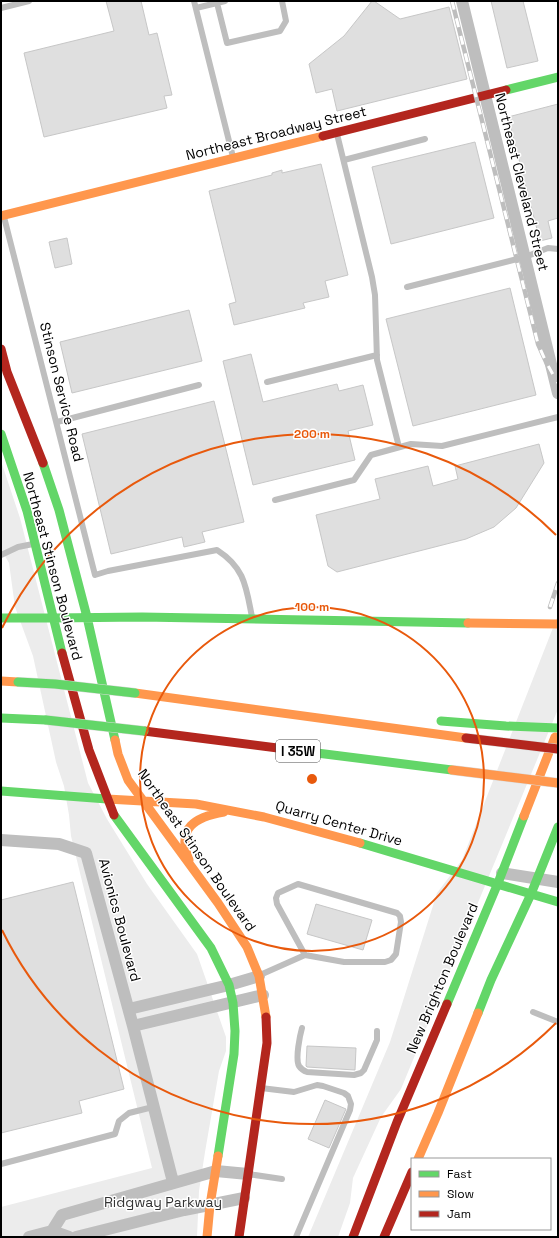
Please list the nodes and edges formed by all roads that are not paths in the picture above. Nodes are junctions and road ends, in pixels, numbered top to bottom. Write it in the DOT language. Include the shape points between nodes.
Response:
graph roads {
  1 [pos="29,1"];
  2 [pos="226,1"];
  3 [pos="282,1"];
  4 [pos="462,1"];
  5 [pos="217,3"];
  6 [pos="195,4"];
  7 [pos="1,8"];
  8 [pos="558,77"];
  9 [pos="486,95"];
  10 [pos="337,132"];
  11 [pos="425,139"];
  12 [pos="233,158"];
  13 [pos="344,160"];
  14 [pos="2,216"];
  15 [pos="558,249"];
  16 [pos="525,257"];
  17 [pos="407,286"];
  18 [pos="1,349"];
  19 [pos="377,354"];
  20 [pos="267,382"];
  21 [pos="199,385"];
  22 [pos="558,393"];
  23 [pos="558,417"];
  24 [pos="57,422"];
  25 [pos="1,434"];
  26 [pos="399,447"];
  27 [pos="275,500"];
  28 [pos="35,543"];
  29 [pos="1,555"];
  30 [pos="87,617"];
  31 [pos="1,618"];
  32 [pos="53,618"];
  33 [pos="252,618"];
  34 [pos="558,624"];
  35 [pos="1,681"];
  36 [pos="250,708"];
  37 [pos="378,716"];
  38 [pos="1,718"];
  39 [pos="434,720"];
  40 [pos="558,729"];
  41 [pos="558,749"];
  42 [pos="558,783"];
  43 [pos="1,791"];
  44 [pos="106,799"];
  45 [pos="143,801"];
  46 [pos="233,811"];
  47 [pos="558,827"];
  48 [pos="1,840"];
  49 [pos="190,866"];
  50 [pos="500,878"];
  51 [pos="537,880"];
  52 [pos="558,882"];
  53 [pos="531,894"];
  54 [pos="558,902"];
  55 [pos="305,955"];
  56 [pos="259,976"];
  57 [pos="229,985"];
  58 [pos="263,995"];
  59 [pos="233,1003"];
  60 [pos="129,1009"];
  61 [pos="533,1012"];
  62 [pos="558,1022"];
  63 [pos="134,1026"];
  64 [pos="302,1028"];
  65 [pos="377,1031"];
  66 [pos="260,1088"];
  67 [pos="154,1107"];
  68 [pos="418,1158"];
  69 [pos="1,1164"];
  70 [pos="216,1171"];
  71 [pos="248,1174"];
  72 [pos="411,1174"];
  73 [pos="282,1179"];
  74 [pos="173,1182"];
  75 [pos="244,1198"];
  76 [pos="210,1205"];
  77 [pos="395,1212"];
  78 [pos="394,1231"];
  79 [pos="53,1234"];
  80 [pos="35,1236"];
  81 [pos="70,1237"];
  82 [pos="76,1237"];
  83 [pos="207,1237"];
  84 [pos="239,1237"];
  85 [pos="296,1237"];
  86 [pos="353,1237"];
  87 [pos="384,1237"];
  1 -- 7 [label="lane"];
  2 -- 5 [label="lane"];
  3 -- 5 [label="lane" via="286,21 280,31 227,43"];
  4 -- 9 [label="street, Northeast Cleveland Street"];
  5 -- 6 [label="lane"];
  6 -- 12 [label="lane"];
  8 -- 9 [label="main road, Northeast Broadway Street"];
  9 -- 10 [label="main road, Northeast Broadway Street"];
  9 -- 16 [label="street, Northeast Cleveland Street"];
  10 -- 12 [label="main road, Northeast Broadway Street"];
  10 -- 13 [label="lane"];
  11 -- 13 [label="lane"];
  12 -- 14 [label="main road, Northeast Broadway Street"];
  13 -- 19 [label="lane" via="375,295"];
  14 -- 24 [label="lane, Stinson Service Road"];
  15 -- 16 [label="lane" via="548,248"];
  16 -- 17 [label="lane"];
  16 -- 22 [label="street, Northeast Cleveland Street"];
  18 -- 30 [label="main road, Northeast Stinson Boulevard" via="7,372 59,510"];
  19 -- 20 [label="lane"];
  19 -- 26 [label="lane"];
  21 -- 24 [label="lane"];
  23 -- 26 [label="lane" via="442,446 411,444"];
  24 -- 33 [label="lane, Stinson Service Road" via="95,575 218,550 229,557 242,573"];
  25 -- 28 [label="main road, Northeast Stinson Boulevard"];
  26 -- 27 [label="lane" via="371,455 354,480"];
  28 -- 29 [label="lane"];
  28 -- 32 [label="main road, Northeast Stinson Boulevard"];
  30 -- 32 [label="main road"];
  30 -- 33 [label="main road"];
  30 -- 45 [label="main road, Northeast Stinson Boulevard" via="118,754 128,780"];
  31 -- 32 [label="main road"];
  32 -- 44 [label="main road, Northeast Stinson Boulevard" via="89,750"];
  33 -- 34 [label="main road"];
  35 -- 36 [label="main road, bridge" via="136,693"];
  36 -- 37 [label="main road"];
  36 -- 41 [label="main road, bridge"];
  38 -- 42 [label="main road, I 35W, bridge" via="46,720 144,731"];
  39 -- 40 [label="main road"];
  40 -- 50 [label="main road, New Brighton Boulevard"];
  43 -- 44 [label="main road, Quarry Center Drive"];
  44 -- 45 [label="main road, Quarry Center Drive"];
  44 -- 57 [label="main road, Northeast Stinson Boulevard" via="114,816 212,948"];
  45 -- 46 [label="main road, Quarry Center Drive" via="196,804"];
  45 -- 49 [label="main road, Northeast Stinson Boulevard"];
  46 -- 49 [label="main road" via="206,815 193,823 186,834 184,844"];
  46 -- 50 [label="main road, Quarry Center Drive" via="290,823 471,877"];
  47 -- 51 [label="main road"];
  48 -- 60 [label="street, Avionics Boulevard" via="59,844 86,853"];
  49 -- 56 [label="main road, Northeast Stinson Boulevard" via="247,948"];
  50 -- 51 [label="street, Quarry Center Drive"];
  50 -- 53 [label="main road, Quarry Center Drive"];
  50 -- 86 [label="main road, New Brighton Boulevard" via="397,1122"];
  51 -- 52 [label="street, Quarry Center Drive"];
  51 -- 53 [label="main road"];
  53 -- 54 [label="main road, Quarry Center Drive"];
  53 -- 68 [label="main road" via="490,980"];
  55 -- 55 [label="lane" via="344,962 391,960 396,954 400,916 396,912 298,884 278,893 276,898"];
  55 -- 56 [label="lane"];
  56 -- 57 [label="street"];
  56 -- 58 [label="main road, Northeast Stinson Boulevard"];
  57 -- 59 [label="main road, Northeast Stinson Boulevard"];
  57 -- 60 [label="street"];
  58 -- 59 [label="street"];
  58 -- 66 [label="main road, Northeast Stinson Boulevard" via="267,1044"];
  59 -- 63 [label="street"];
  59 -- 70 [label="main road, Northeast Stinson Boulevard" via="234,1054"];
  60 -- 63 [label="street, Avionics Boulevard"];
  61 -- 62 [label="lane"];
  63 -- 67 [label="street, Avionics Boulevard"];
  64 -- 65 [label="lane" via="298,1062 302,1070 346,1074 358,1074 364,1070 377,1040"];
  66 -- 71 [label="main road, Northeast Stinson Boulevard"];
  66 -- 85 [label="lane" via="294,1092 317,1085 323,1086 344,1093 351,1104"];
  67 -- 69 [label="lane" via="129,1113 119,1121 115,1134"];
  67 -- 74 [label="street, Avionics Boulevard"];
  70 -- 71 [label="street"];
  70 -- 74 [label="street"];
  70 -- 76 [label="main road, Northeast Stinson Boulevard"];
  71 -- 73 [label="lane"];
  71 -- 75 [label="main road, Northeast Stinson Boulevard"];
  72 -- 77 [label="main road"];
  74 -- 79 [label="street" via="62,1215"];
  75 -- 76 [label="street"];
  75 -- 84 [label="main road, Northeast Stinson Boulevard"];
  76 -- 82 [label="street"];
  76 -- 83 [label="main road, Northeast Stinson Boulevard"];
  77 -- 78 [label="lane"];
  77 -- 87 [label="main road"];
  79 -- 80 [label="street"];
  79 -- 81 [label="street"];
}
